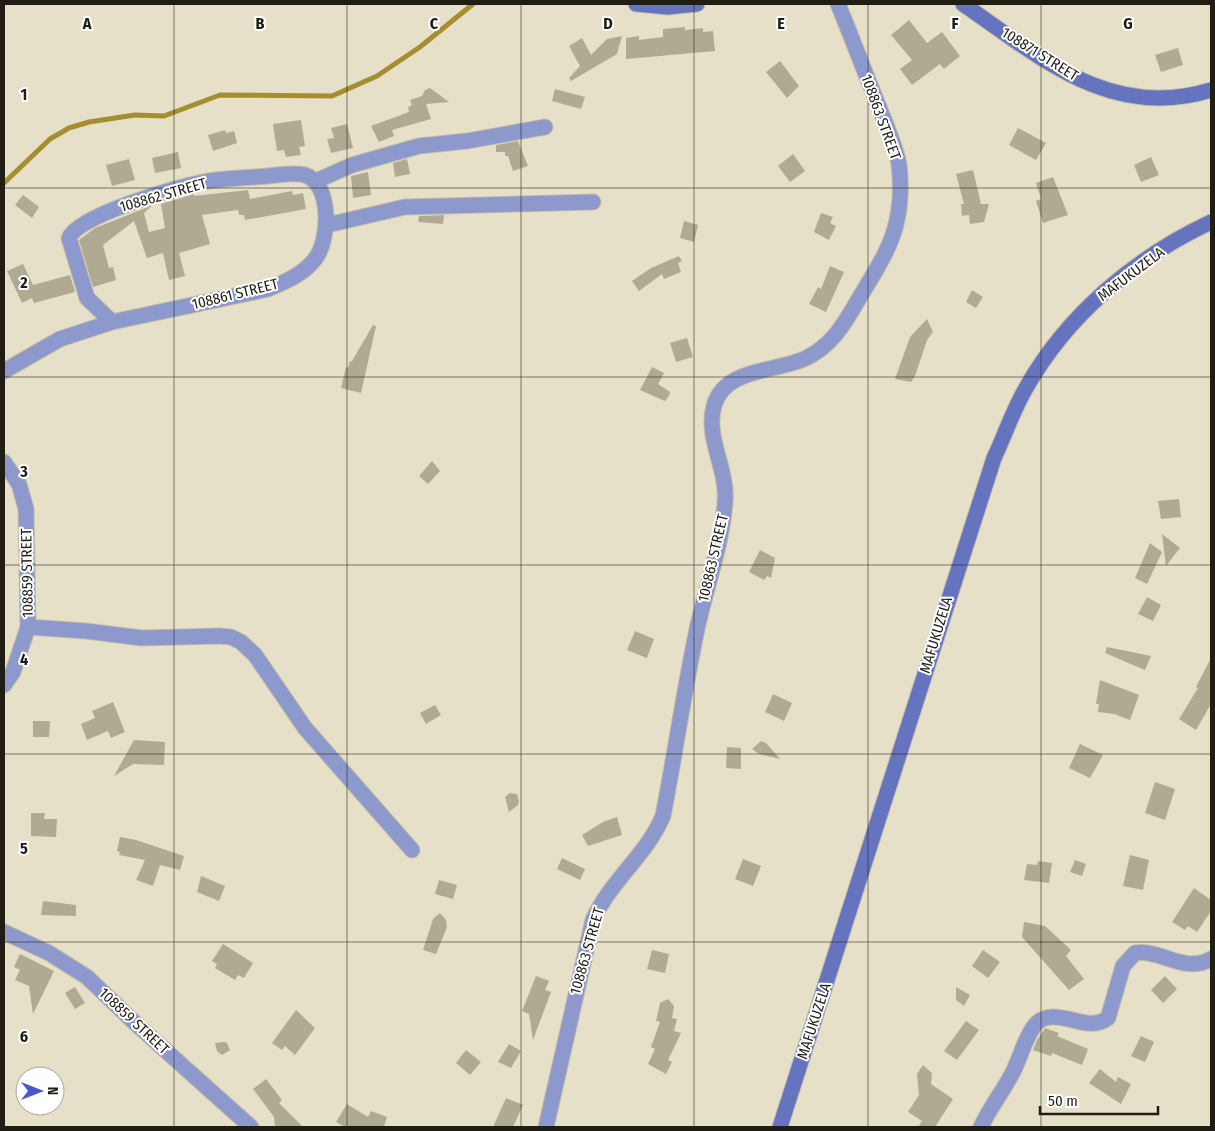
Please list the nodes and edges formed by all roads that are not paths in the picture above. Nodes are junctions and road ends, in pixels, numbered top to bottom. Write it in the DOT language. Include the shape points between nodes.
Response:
graph roads {
  1 [pos="636,4"];
  2 [pos="696,4"];
  3 [pos="838,4"];
  4 [pos="963,4"];
  5 [pos="1211,90"];
  6 [pos="545,127"];
  7 [pos="316,181"];
  8 [pos="593,202"];
  9 [pos="1211,222"];
  10 [pos="327,225"];
  11 [pos="112,322"];
  12 [pos="4,371"];
  13 [pos="4,462"];
  14 [pos="28,627"];
  15 [pos="4,685"];
  16 [pos="412,850"];
  17 [pos="4,932"];
  18 [pos="1211,958"];
  19 [pos="251,1127"];
  20 [pos="546,1127"];
  21 [pos="780,1127"];
  22 [pos="981,1127"];
  1 -- 2 [label="main road" via="668,7"];
  3 -- 20 [label="street, 108863 STREET" via="898,163 901,197 897,221 887,248 863,292 825,348 803,360 741,378 718,395 712,419 724,472 726,499 722,529 697,628 663,816 656,834 601,902 593,920"];
  4 -- 5 [label="main road, 108871 STREET" via="1056,68 1096,88 1144,98 1171,98"];
  6 -- 7 [label="street" via="419,146 352,165"];
  7 -- 10 [label="street" via="321,190"];
  7 -- 11 [label="street, 108862 STREET" via="303,174 292,174 204,182 111,210 78,227 69,238 82,286 87,298"];
  8 -- 10 [label="street" via="405,207"];
  9 -- 21 [label="main road, MAFUKUZELA" via="1143,261 1113,284 1055,344 1026,388 994,458"];
  10 -- 11 [label="street, 108861 STREET" via="325,241 316,259 290,279 268,289"];
  11 -- 12 [label="street, 108861 STREET" via="60,338"];
  13 -- 14 [label="street, 108859 STREET" via="19,484 26,509"];
  14 -- 15 [label="street, 108859 STREET" via="13,672"];
  14 -- 16 [label="street" via="86,630 142,638 219,636 240,642 255,655 305,728"];
  17 -- 19 [label="street, 108859 STREET" via="49,953 87,977"];
  18 -- 22 [label="street" via="1194,964 1171,962 1145,952 1134,953 1123,966 1108,1018 1101,1023 1053,1016 1036,1023 1014,1070"];
}
